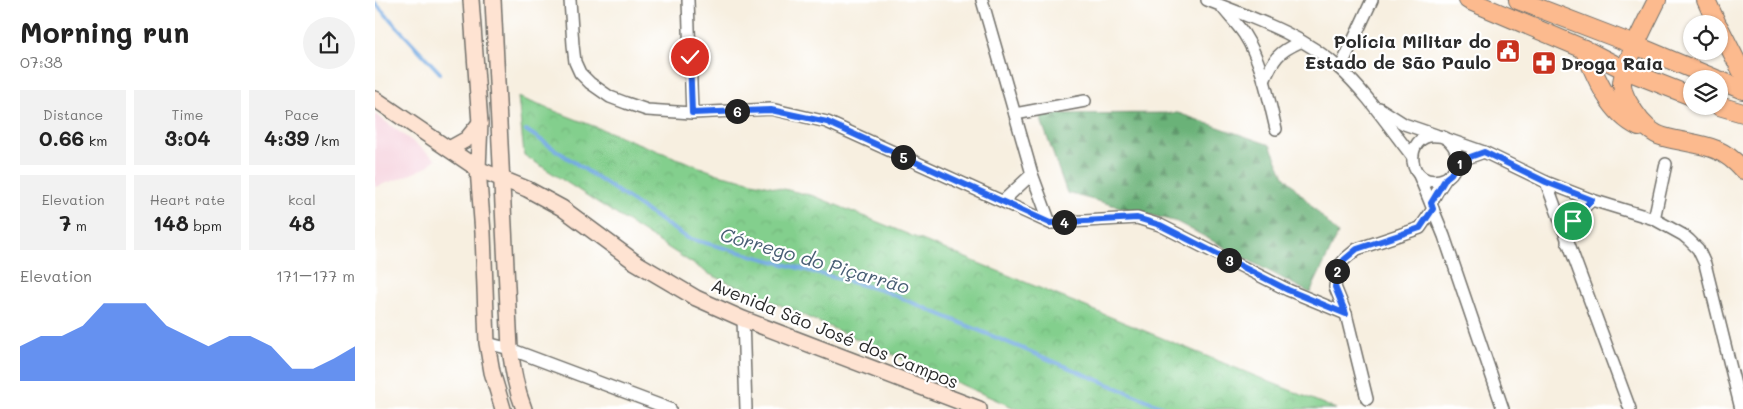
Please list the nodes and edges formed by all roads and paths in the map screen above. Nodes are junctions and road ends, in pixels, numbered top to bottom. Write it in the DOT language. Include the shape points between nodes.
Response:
graph roads {
  1 [pos="471,0"];
  2 [pos="493,0"];
  3 [pos="570,0"];
  4 [pos="688,0"];
  5 [pos="982,0"];
  6 [pos="1207,0"];
  7 [pos="1371,0"];
  8 [pos="1468,0"];
  9 [pos="1517,0"];
  10 [pos="1657,0"];
  11 [pos="1705,2"];
  12 [pos="1221,6"];
  13 [pos="1712,15"];
  14 [pos="1728,41"];
  15 [pos="1300,42"];
  16 [pos="1635,45"];
  17 [pos="1584,49"];
  18 [pos="1738,57"];
  19 [pos="1340,68"];
  20 [pos="1625,70"];
  21 [pos="1650,79"];
  22 [pos="1264,81"];
  23 [pos="1730,82"];
  24 [pos="1683,87"];
  25 [pos="1683,93"];
  26 [pos="375,99"];
  27 [pos="1085,101"];
  28 [pos="1371,104"];
  29 [pos="1728,109"];
  30 [pos="692,113"];
  31 [pos="1743,113"];
  32 [pos="1015,114"];
  33 [pos="480,123"];
  34 [pos="1276,128"];
  35 [pos="1651,131"];
  36 [pos="1442,137"];
  37 [pos="449,149"];
  38 [pos="1484,152"];
  39 [pos="1412,156"];
  40 [pos="1666,164"];
  41 [pos="1456,165"];
  42 [pos="479,169"];
  43 [pos="1743,170"];
  44 [pos="1031,174"];
  45 [pos="1419,175"];
  46 [pos="1446,178"];
  47 [pos="502,179"];
  48 [pos="1546,182"];
  49 [pos="1592,200"];
  50 [pos="1003,201"];
  51 [pos="1432,206"];
  52 [pos="1654,219"];
  53 [pos="1050,223"];
  54 [pos="1420,228"];
  55 [pos="1444,236"];
  56 [pos="1567,242"];
  57 [pos="1346,314"];
  58 [pos="743,319"];
  59 [pos="487,344"];
  60 [pos="510,349"];
  61 [pos="492,372"];
  62 [pos="1367,399"];
  63 [pos="495,409"];
  64 [pos="503,409"];
  65 [pos="524,409"];
  66 [pos="670,409"];
  67 [pos="746,409"];
  68 [pos="979,409"];
  69 [pos="1503,409"];
  70 [pos="1630,409"];
  71 [pos="1741,409"];
  1 -- 33 [label="main road"];
  2 -- 47 [label="main road"];
  3 -- 30 [label="street" via="575,62 590,84 610,97 647,110"];
  4 -- 30 [label="street"];
  5 -- 32 [label="street"];
  6 -- 12 [label="street"];
  7 -- 19 [label="street"];
  8 -- 17 [label="main road"];
  9 -- 16 [label="main road"];
  10 -- 16 [label="main road"];
  11 -- 13 [label="main road"];
  12 -- 15 [label="street" via="1260,20"];
  12 -- 22 [label="street" via="1243,33"];
  14 -- 18 [label="main road"];
  15 -- 19 [label="street"];
  15 -- 22 [label="street" via="1278,56"];
  16 -- 20 [label="main road"];
  16 -- 23 [label="main road"];
  17 -- 20 [label="main road"];
  17 -- 35 [label="main road" via="1615,108 1637,127"];
  18 -- 23 [label="main road"];
  19 -- 28 [label="street"];
  20 -- 21 [label="main road"];
  20 -- 35 [label="main road" via="1622,83 1627,101 1638,119"];
  21 -- 24 [label="main road"];
  21 -- 25 [label="main road"];
  22 -- 34 [label="street"];
  26 -- 37 [label="main road, Avenida São José dos Campos"];
  27 -- 32 [label="street"];
  28 -- 36 [label="street" via="1404,124"];
  28 -- 39 [label="street"];
  29 -- 31 [label="main road"];
  30 -- 50 [label="street" via="771,110 827,122"];
  32 -- 44 [label="street"];
  33 -- 37 [label="main road" via="467,139"];
  33 -- 42 [label="main road"];
  35 -- 43 [label="main road" via="1661,137 1715,148"];
  36 -- 38 [label="street"];
  36 -- 39 [label="street" via="1428,136 1420,141"];
  36 -- 41 [label="street" via="1456,150"];
  37 -- 42 [label="main road, Avenida São José dos Campos"];
  38 -- 41 [label="street"];
  38 -- 48 [label="street"];
  39 -- 45 [label="street"];
  40 -- 52 [label="street"];
  41 -- 46 [label="street"];
  42 -- 47 [label="main road, Avenida São José dos Campos"];
  42 -- 59 [label="main road"];
  44 -- 50 [label="street"];
  44 -- 53 [label="street"];
  45 -- 46 [label="street" via="1432,181"];
  45 -- 51 [label="street"];
  46 -- 51 [label="street"];
  47 -- 58 [label="main road, Avenida São José dos Campos" via="562,208 635,262 696,298"];
  47 -- 60 [label="main road"];
  48 -- 49 [label="street"];
  48 -- 56 [label="street"];
  49 -- 52 [label="street"];
  49 -- 56 [label="street" via="1573,221"];
  50 -- 53 [label="street"];
  51 -- 54 [label="street"];
  51 -- 55 [label="street"];
  52 -- 71 [label="street" via="1689,240 1705,264"];
  53 -- 57 [label="street" via="1137,218 1160,225 1288,290"];
  54 -- 55 [label="street"];
  54 -- 57 [label="street" via="1357,249 1338,267 1335,287"];
  55 -- 69 [label="street"];
  56 -- 70 [label="street"];
  57 -- 62 [label="street"];
  58 -- 67 [label="street"];
  58 -- 68 [label="main road, Avenida São José dos Campos"];
  59 -- 60 [label="street"];
  59 -- 61 [label="main road"];
  60 -- 65 [label="main road" via="513,376"];
  60 -- 66 [label="street"];
  61 -- 63 [label="street"];
  61 -- 64 [label="main road"];
}
